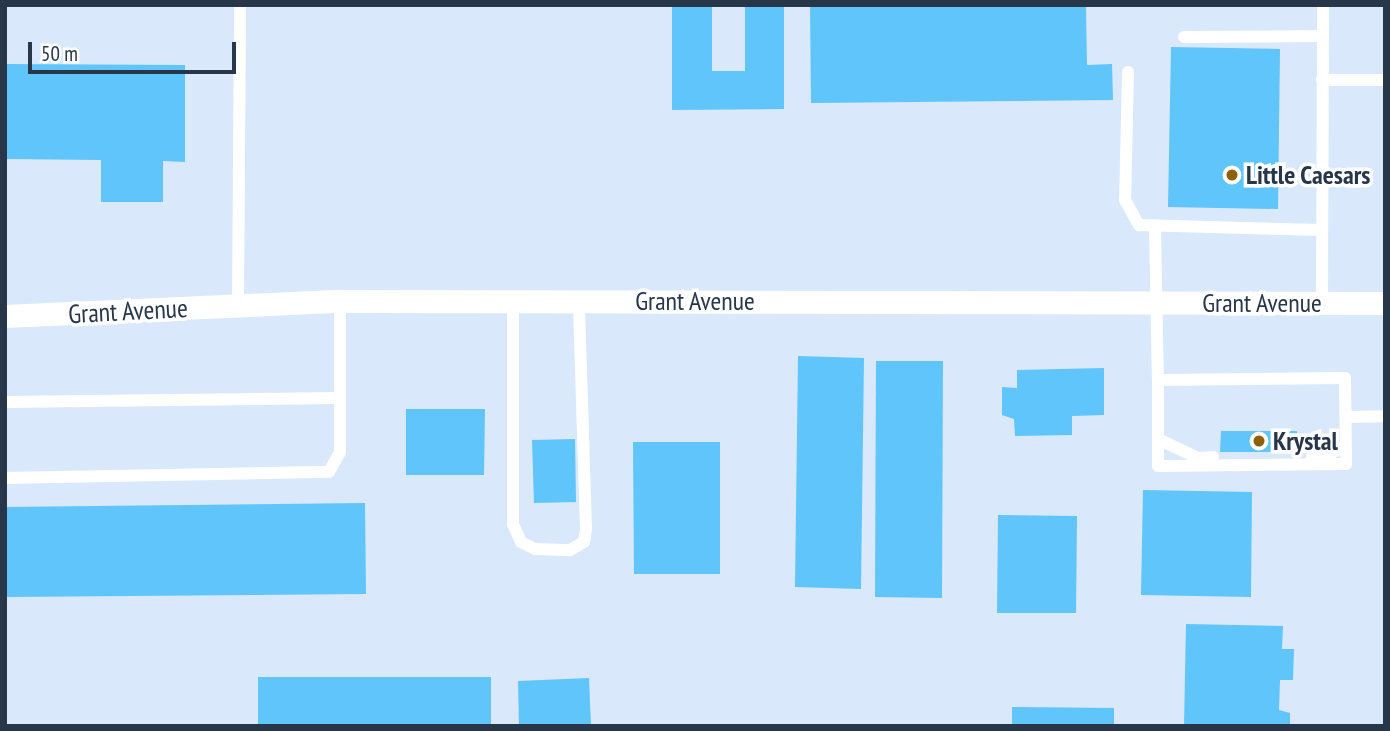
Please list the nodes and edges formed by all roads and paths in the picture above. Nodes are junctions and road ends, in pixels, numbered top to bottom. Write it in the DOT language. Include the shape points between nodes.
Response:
graph roads {
  1 [pos="240,5"];
  2 [pos="1323,5"];
  3 [pos="1323,36"];
  4 [pos="1184,37"];
  5 [pos="1128,72"];
  6 [pos="1322,80"];
  7 [pos="1385,80"];
  8 [pos="1155,229"];
  9 [pos="1322,230"];
  10 [pos="340,301"];
  11 [pos="513,301"];
  12 [pos="579,301"];
  13 [pos="1157,302"];
  14 [pos="1322,303"];
  15 [pos="1385,303"];
  16 [pos="238,305"];
  17 [pos="5,316"];
  18 [pos="1158,380"];
  19 [pos="340,398"];
  20 [pos="5,402"];
  21 [pos="1385,416"];
  22 [pos="1346,417"];
  23 [pos="1158,439"];
  24 [pos="1346,445"];
  25 [pos="5,478"];
  1 -- 16 [label="lane"];
  2 -- 3 [label="lane"];
  3 -- 4 [label="lane"];
  3 -- 6 [label="lane"];
  5 -- 8 [label="lane" via="1125,200 1139,225"];
  6 -- 7 [label="lane"];
  6 -- 9 [label="lane"];
  8 -- 9 [label="lane"];
  8 -- 13 [label="lane"];
  9 -- 14 [label="lane"];
  10 -- 11 [label="street, Grant Avenue"];
  10 -- 16 [label="street, Grant Avenue"];
  10 -- 19 [label="lane"];
  11 -- 12 [label="street, Grant Avenue"];
  11 -- 12 [label="lane" via="513,524 521,542 535,549 570,550 584,542 586,529"];
  12 -- 13 [label="street, Grant Avenue"];
  13 -- 14 [label="street, Grant Avenue"];
  13 -- 18 [label="lane"];
  14 -- 15 [label="street, Grant Avenue"];
  16 -- 17 [label="street, Grant Avenue"];
  18 -- 22 [label="lane" via="1345,378"];
  18 -- 23 [label="lane"];
  19 -- 20 [label="lane"];
  19 -- 25 [label="lane" via="337,464 319,475"];
  21 -- 22 [label="lane"];
  22 -- 24 [label="lane"];
  23 -- 24 [label="lane" via="1198,457 1325,457"];
  23 -- 24 [label="lane" via="1158,466 1346,464"];
}
